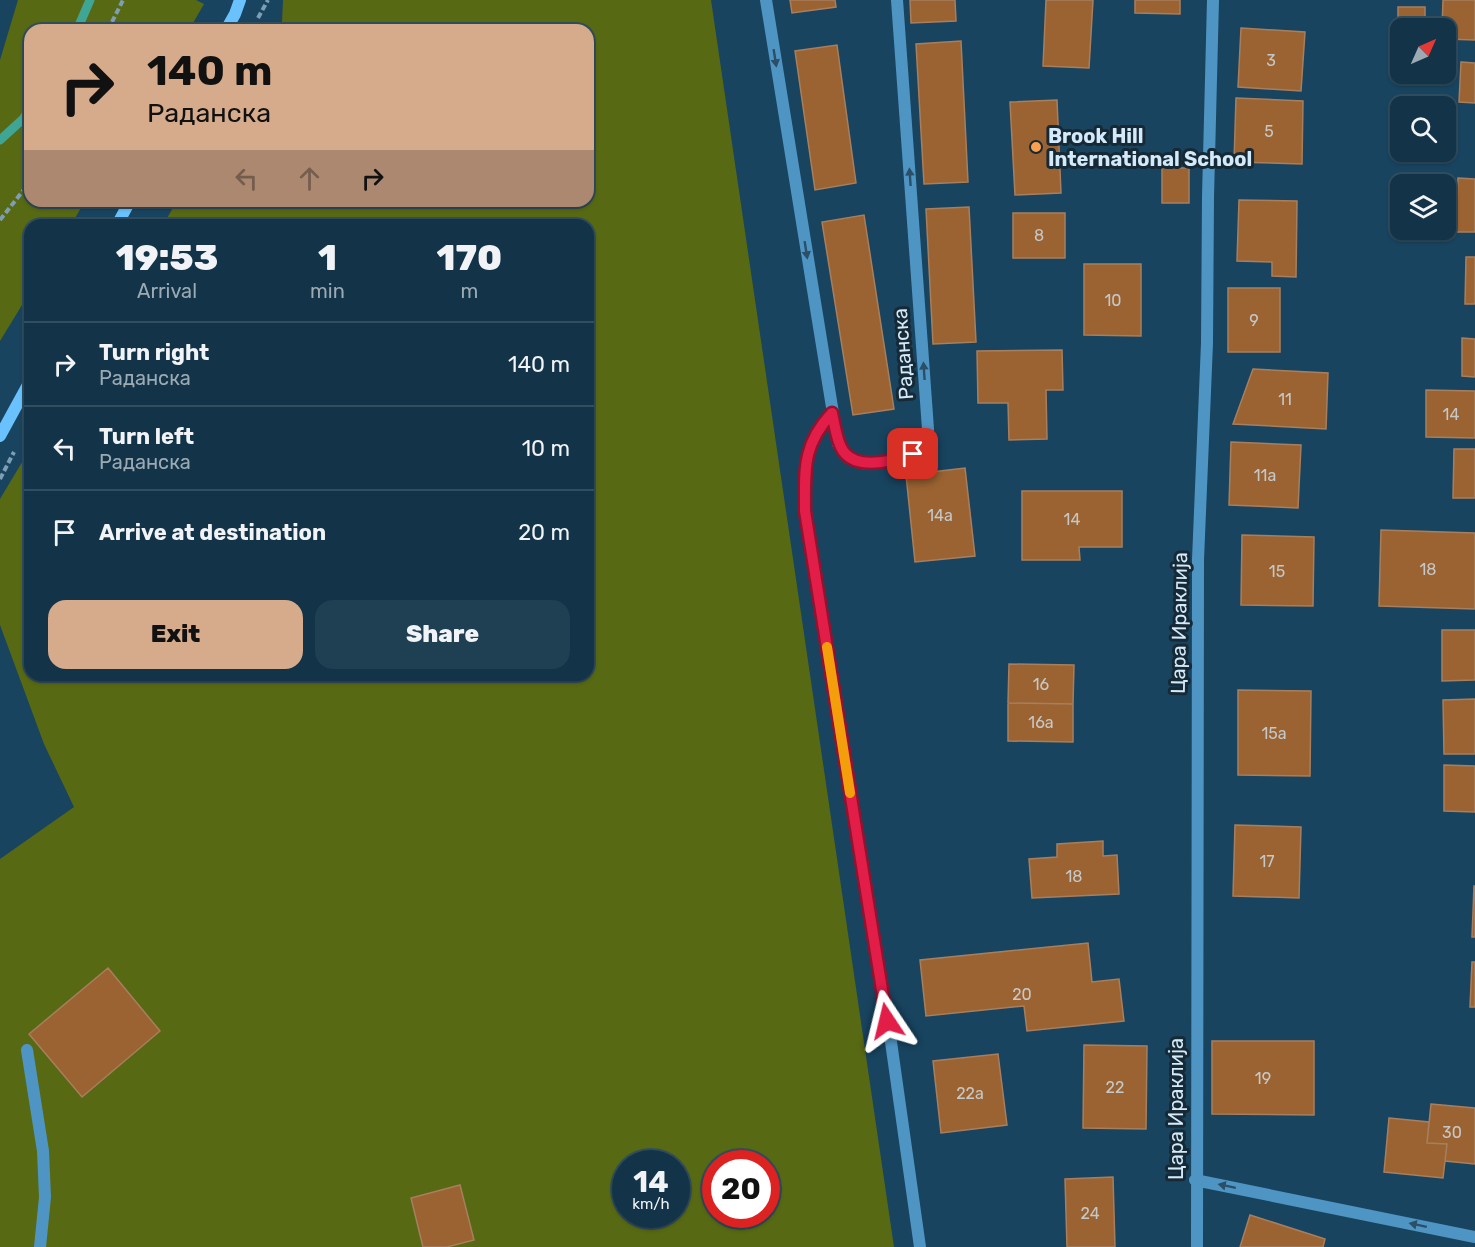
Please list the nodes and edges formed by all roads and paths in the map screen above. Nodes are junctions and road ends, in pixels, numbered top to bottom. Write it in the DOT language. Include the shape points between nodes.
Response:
graph roads {
  1 [pos="123,0"];
  2 [pos="240,0"];
  3 [pos="766,0"];
  4 [pos="897,0"];
  5 [pos="1214,0"];
  6 [pos="111,24"];
  7 [pos="229,24"];
  8 [pos="24,190"];
  9 [pos="0,220"];
  10 [pos="24,392"];
  11 [pos="832,413"];
  12 [pos="0,436"];
  13 [pos="27,1050"];
  14 [pos="1196,1180"];
  15 [pos="1475,1237"];
  16 [pos="40,1247"];
  17 [pos="920,1247"];
  18 [pos="1197,1247"];
  1 -- 6 [label="path"];
  2 -- 7 [label="street"];
  3 -- 11 [label="street, Раданска, one-way"];
  11 -- 4 [label="street, Раданска, one-way" via="838,444 849,458 866,464 904,459 920,448 928,429"];
  5 -- 14 [label="street, Цара Ираклија" via="1198,560"];
  8 -- 9 [label="path"];
  10 -- 12 [label="street"];
  11 -- 17 [label="street" via="819,427 805,466 805,511"];
  13 -- 16 [label="street" via="43,1151 45,1197"];
  15 -- 14 [label="street, one-way"];
  14 -- 18 [label="street, Цара Ираклија"];
}
